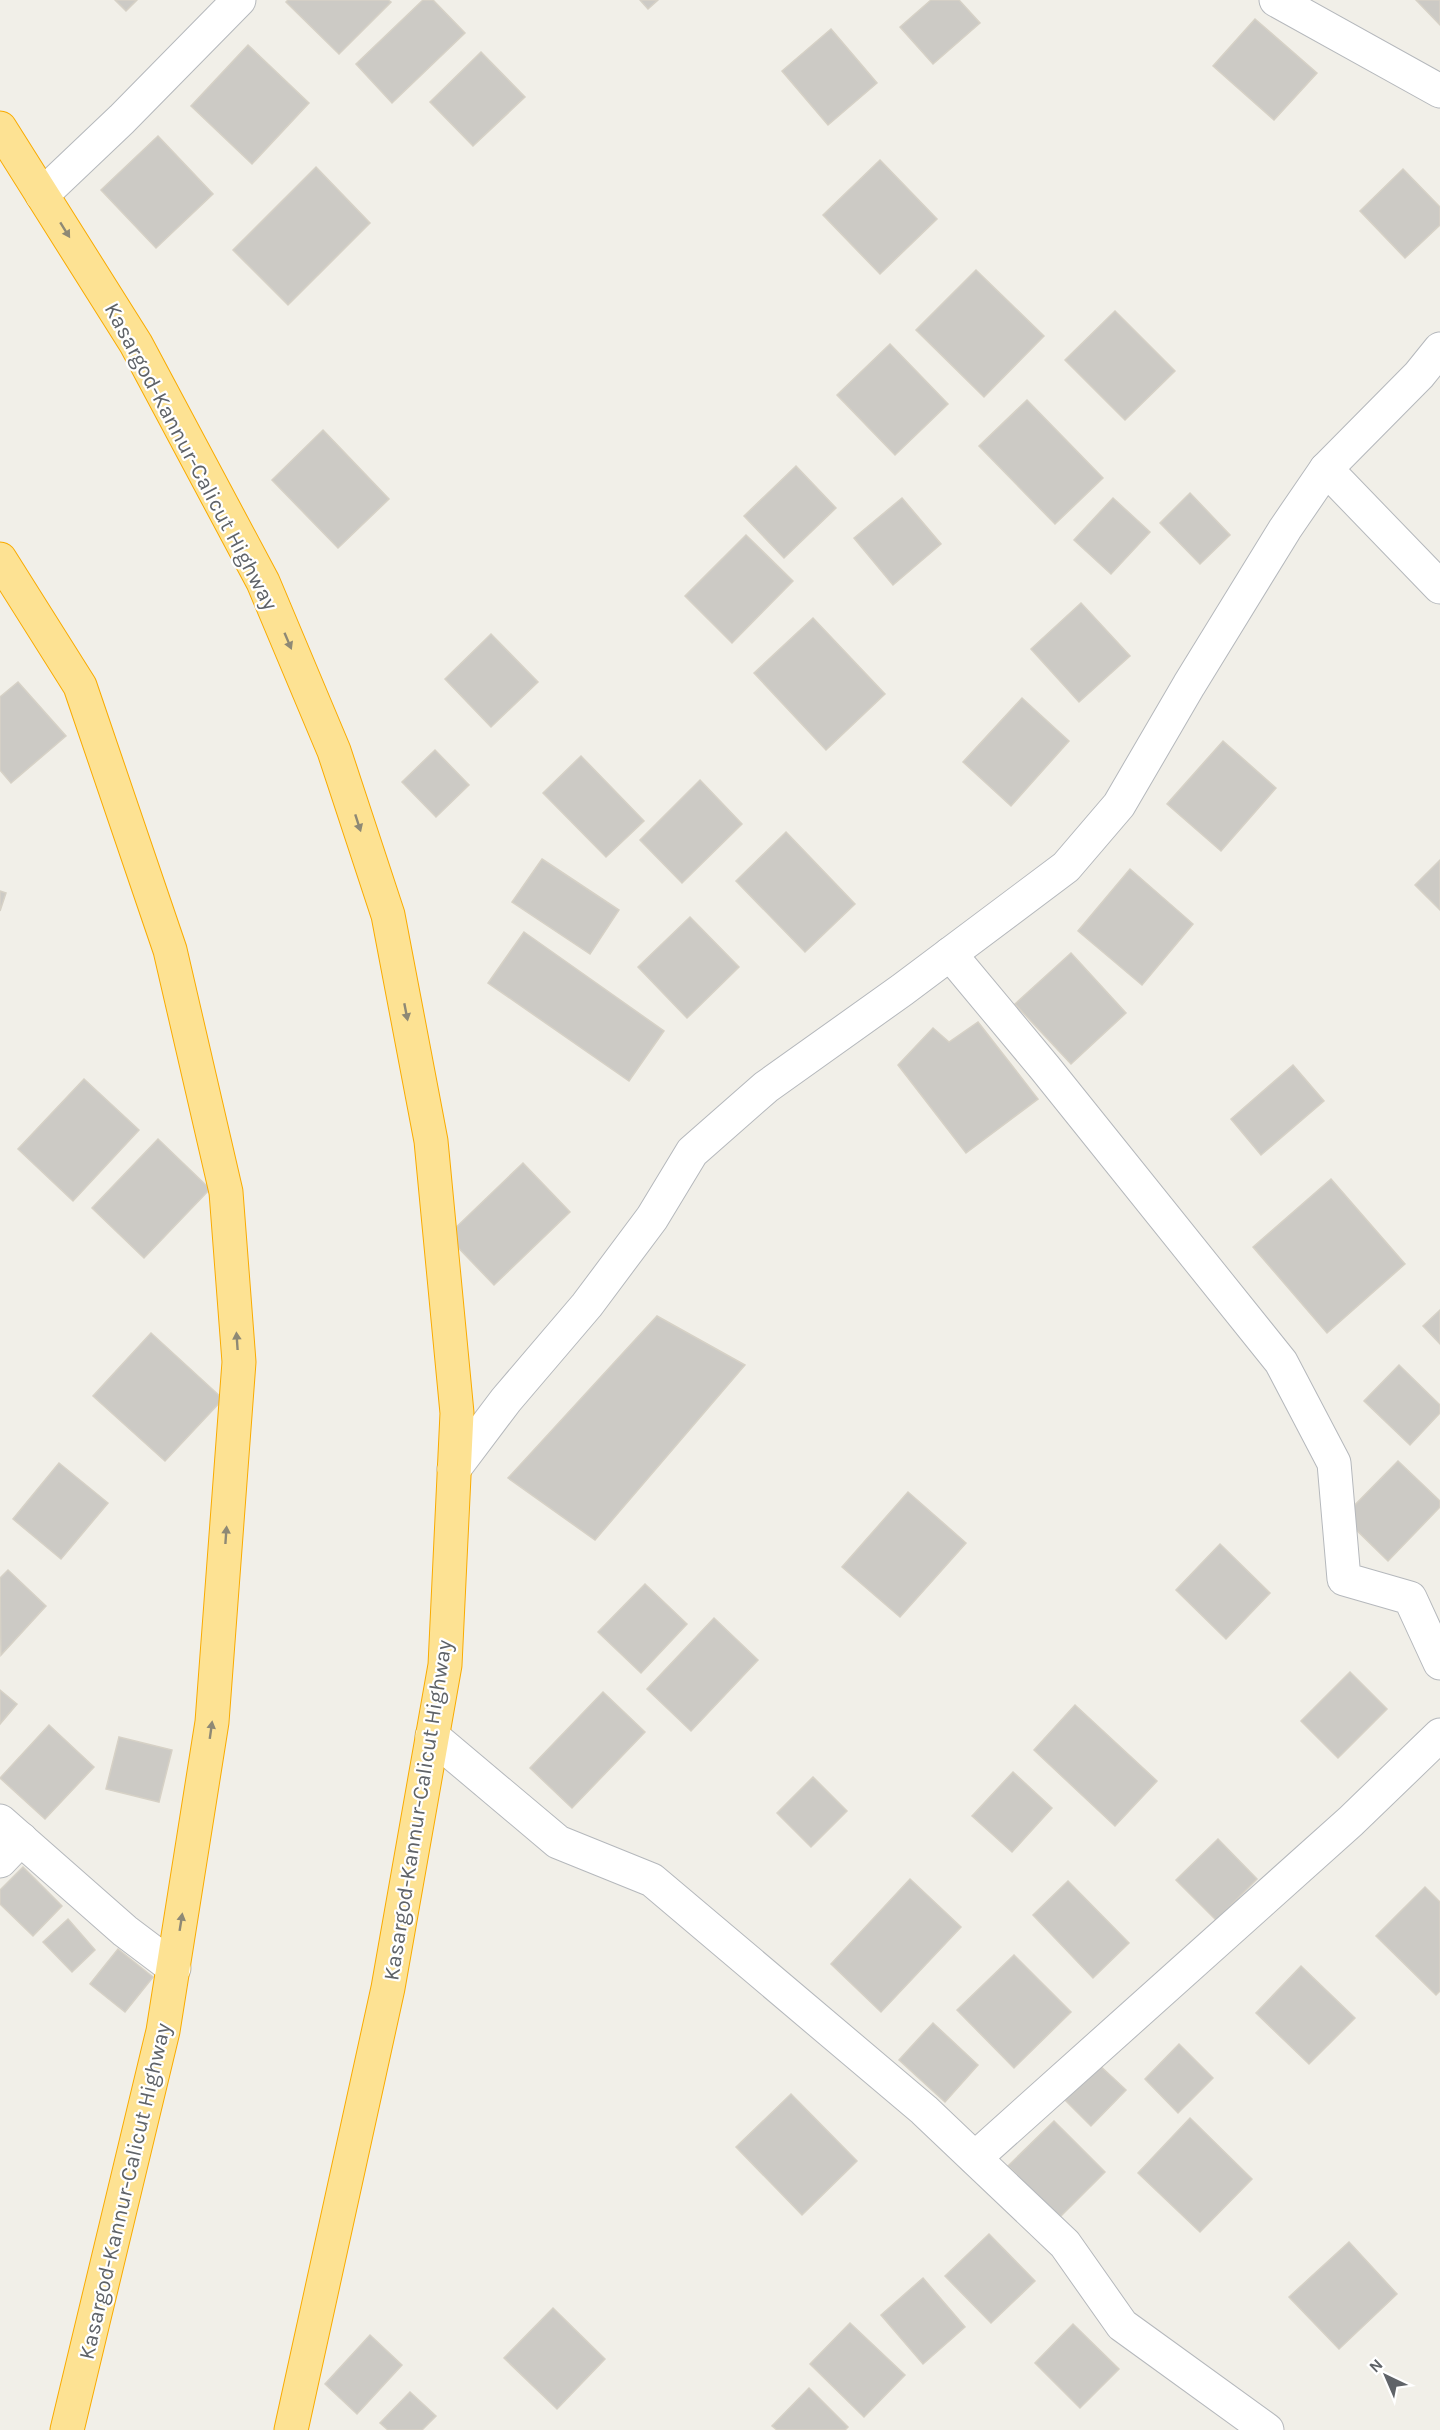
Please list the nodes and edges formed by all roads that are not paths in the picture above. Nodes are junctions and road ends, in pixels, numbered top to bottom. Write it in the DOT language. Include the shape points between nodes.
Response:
graph roads {
  1 [pos="239,0"];
  2 [pos="1276,0"];
  3 [pos="1440,91"];
  4 [pos="0,128"];
  5 [pos="42,195"];
  6 [pos="1440,349"];
  7 [pos="1326,469"];
  8 [pos="0,559"];
  9 [pos="1440,587"];
  10 [pos="950,954"];
  11 [pos="454,1469"];
  12 [pos="1440,1663"];
  13 [pos="1440,1735"];
  14 [pos="432,1736"];
  15 [pos="7,1840"];
  16 [pos="174,1968"];
  17 [pos="975,2158"];
  18 [pos="67,2430"];
  19 [pos="291,2430"];
  20 [pos="1267,2430"];
  1 -- 5 [label="street"];
  2 -- 3 [label="street"];
  4 -- 5 [label="highway, Kasargod-Kannur-Calicut Highway"];
  5 -- 11 [label="highway, Kasargod-Kannur-Calicut Highway, one-way" via="136,344 263,582 334,751 388,915 430,1141 457,1413"];
  6 -- 7 [label="street" via="1412,383"];
  7 -- 9 [label="street"];
  7 -- 10 [label="street" via="1285,529 1119,805 1066,867"];
  16 -- 8 [label="highway, Kasargod-Kannur-Calicut Highway, one-way" via="212,1722 239,1362 226,1192 170,950 80,686"];
  10 -- 11 [label="street" via="766,1087 692,1152 652,1218"];
  10 -- 12 [label="street" via="1281,1362 1334,1464 1344,1579 1410,1598"];
  11 -- 14 [label="highway, Kasargod-Kannur-Calicut Highway" via="445,1665"];
  13 -- 17 [label="street" via="1351,1821"];
  14 -- 17 [label="street" via="558,1842 652,1880 924,2110"];
  14 -- 19 [label="highway, Kasargod-Kannur-Calicut Highway" via="388,1988"];
  15 -- 16 [label="street"];
  16 -- 18 [label="highway, Kasargod-Kannur-Calicut Highway" via="164,2031"];
  17 -- 20 [label="street" via="1065,2244 1122,2325"];
}
